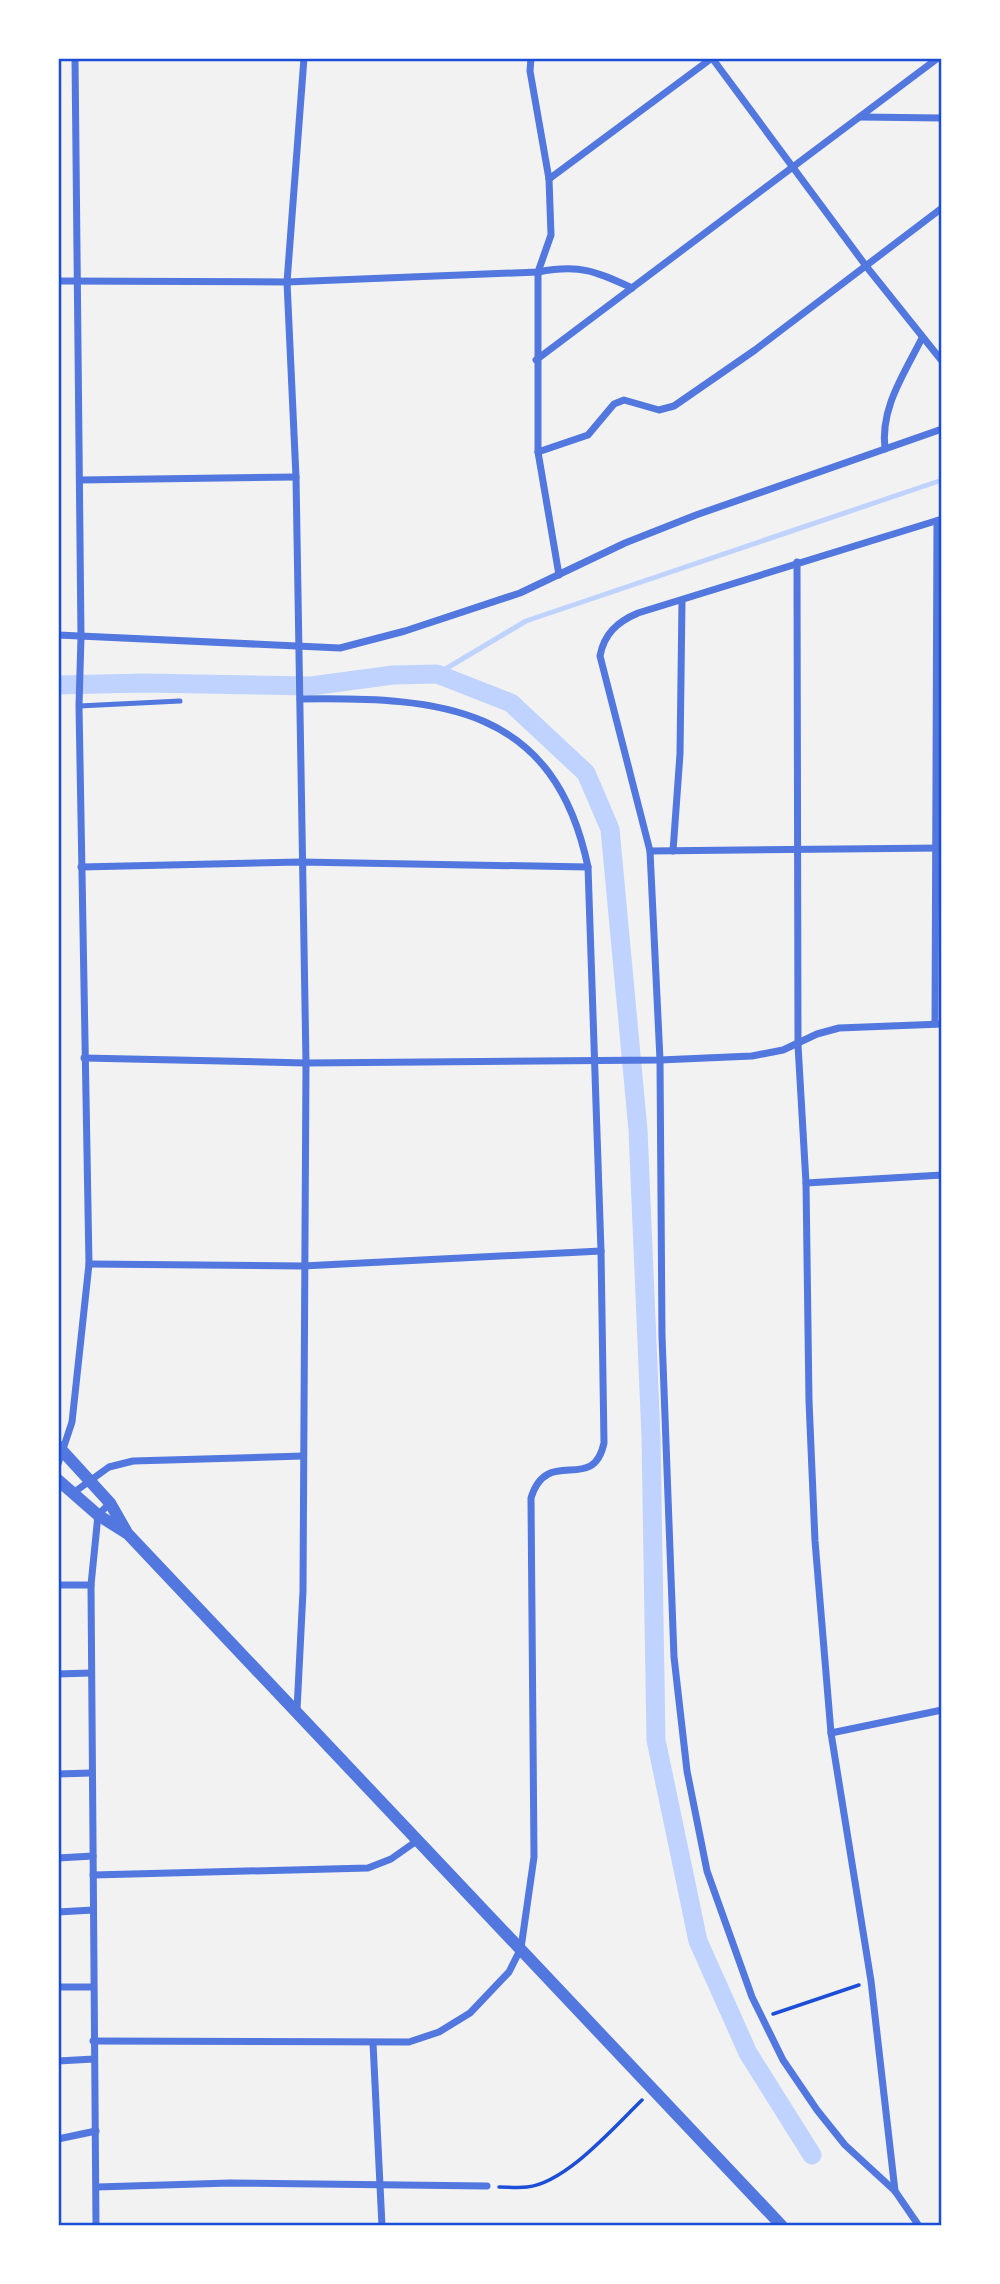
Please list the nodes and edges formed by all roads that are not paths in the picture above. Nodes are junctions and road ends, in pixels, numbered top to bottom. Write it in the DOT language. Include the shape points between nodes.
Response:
graph roads {
  1 [pos="75,58"];
  2 [pos="304,58"];
  3 [pos="531,58"];
  4 [pos="712,58"];
  5 [pos="938,58"];
  6 [pos="859,117"];
  7 [pos="942,118"];
  8 [pos="793,166"];
  9 [pos="549,179"];
  10 [pos="942,208"];
  11 [pos="866,266"];
  12 [pos="538,272"];
  13 [pos="58,281"];
  14 [pos="79,281"];
  15 [pos="287,282"];
  16 [pos="632,288"];
  17 [pos="922,338"];
  18 [pos="536,360"];
  19 [pos="942,361"];
  20 [pos="942,429"];
  21 [pos="885,449"];
  22 [pos="538,452"];
  23 [pos="296,477"];
  24 [pos="80,480"];
  25 [pos="940,520"];
  26 [pos="797,562"];
  27 [pos="559,575"];
  28 [pos="682,601"];
  29 [pos="58,635"];
  30 [pos="81,637"];
  31 [pos="299,650"];
  32 [pos="300,696"];
  33 [pos="79,701"];
  34 [pos="180,701"];
  35 [pos="940,848"];
  36 [pos="799,849"];
  37 [pos="650,851"];
  38 [pos="673,851"];
  39 [pos="300,862"];
  40 [pos="81,867"];
  41 [pos="588,867"];
  42 [pos="939,1024"];
  43 [pos="798,1045"];
  44 [pos="84,1058"];
  45 [pos="594,1059"];
  46 [pos="660,1060"];
  47 [pos="306,1063"];
  48 [pos="942,1175"];
  49 [pos="806,1183"];
  50 [pos="601,1251"];
  51 [pos="89,1264"];
  52 [pos="303,1266"];
  53 [pos="60,1454"];
  54 [pos="303,1456"];
  55 [pos="58,1480"];
  56 [pos="89,1480"];
  57 [pos="73,1493"];
  58 [pos="110,1503"];
  59 [pos="98,1515"];
  60 [pos="128,1534"];
  61 [pos="58,1585"];
  62 [pos="92,1585"];
  63 [pos="91,1673"];
  64 [pos="58,1674"];
  65 [pos="297,1710"];
  66 [pos="942,1710"];
  67 [pos="831,1732"];
  68 [pos="91,1773"];
  69 [pos="58,1774"];
  70 [pos="418,1840"];
  71 [pos="93,1856"];
  72 [pos="58,1858"];
  73 [pos="93,1875"];
  74 [pos="93,1910"];
  75 [pos="58,1912"];
  76 [pos="521,1948"];
  77 [pos="58,1987"];
  78 [pos="92,1987"];
  79 [pos="93,2041"];
  80 [pos="373,2043"];
  81 [pos="94,2059"];
  82 [pos="58,2061"];
  83 [pos="96,2131"];
  84 [pos="58,2139"];
  85 [pos="487,2186"];
  86 [pos="97,2187"];
  87 [pos="382,2187"];
  88 [pos="895,2191"];
  89 [pos="96,2226"];
  90 [pos="382,2226"];
  91 [pos="782,2226"];
  92 [pos="919,2226"];
  1 -- 14 [label="street"];
  2 -- 15 [label="street"];
  3 -- 9 [label="street"];
  4 -- 8 [label="street"];
  4 -- 9 [label="street"];
  5 -- 6 [label="street"];
  6 -- 7 [label="street"];
  6 -- 8 [label="street"];
  8 -- 11 [label="street"];
  8 -- 16 [label="street"];
  9 -- 12 [label="street" via="551,235"];
  10 -- 11 [label="street"];
  11 -- 17 [label="street"];
  11 -- 22 [label="street" via="674,406 659,410 632,401 614,404 588,435"];
  12 -- 15 [label="street"];
  12 -- 16 [label="street" via="567,267 597,272"];
  12 -- 18 [label="street"];
  13 -- 14 [label="street"];
  14 -- 15 [label="street"];
  14 -- 24 [label="street"];
  15 -- 23 [label="street"];
  16 -- 18 [label="street"];
  17 -- 19 [label="street"];
  17 -- 21 [label="street" via="890,401 882,428"];
  18 -- 22 [label="street"];
  20 -- 21 [label="street"];
  21 -- 27 [label="street" via="696,515"];
  22 -- 27 [label="street"];
  23 -- 24 [label="street"];
  23 -- 31 [label="street"];
  24 -- 30 [label="street"];
  25 -- 26 [label="street"];
  25 -- 35 [label="street"];
  26 -- 28 [label="street"];
  26 -- 36 [label="street"];
  27 -- 31 [label="street" via="520,593 405,631 340,648"];
  28 -- 37 [label="street" via="638,613 614,627 600,656"];
  28 -- 38 [label="street" via="680,754"];
  29 -- 30 [label="street"];
  30 -- 31 [label="street"];
  30 -- 33 [label="street"];
  31 -- 32 [label="street"];
  32 -- 39 [label="street"];
  32 -- 41 [label="street" via="427,704 460,711 515,739 542,764 565,798"];
  33 -- 34 [label="lane"];
  33 -- 40 [label="street"];
  35 -- 36 [label="street"];
  35 -- 42 [label="street"];
  36 -- 38 [label="street"];
  36 -- 43 [label="street"];
  37 -- 38 [label="street"];
  37 -- 46 [label="street"];
  39 -- 40 [label="street"];
  39 -- 41 [label="street"];
  39 -- 47 [label="street"];
  40 -- 44 [label="street"];
  41 -- 45 [label="street"];
  42 -- 43 [label="street" via="839,1028"];
  43 -- 46 [label="street" via="752,1056"];
  43 -- 49 [label="street"];
  44 -- 47 [label="street"];
  44 -- 51 [label="street"];
  45 -- 46 [label="street"];
  45 -- 47 [label="street"];
  45 -- 50 [label="street"];
  46 -- 88 [label="street" via="662,1349 674,1657 679,1716 707,1871 762,2018 783,2060 845,2145"];
  47 -- 52 [label="street"];
  48 -- 49 [label="street"];
  49 -- 67 [label="street" via="815,1529"];
  50 -- 52 [label="street"];
  50 -- 76 [label="street" via="604,1443 597,1462 540,1477 529,1513 534,1857"];
  51 -- 52 [label="street"];
  51 -- 53 [label="street" via="72,1422"];
  52 -- 54 [label="street"];
  53 -- 56 [label="street"];
  54 -- 56 [label="street" via="132,1461"];
  54 -- 65 [label="street"];
  55 -- 57 [label="street"];
  56 -- 57 [label="street"];
  56 -- 58 [label="street"];
  57 -- 59 [label="street"];
  58 -- 59 [label="street"];
  58 -- 60 [label="street"];
  59 -- 60 [label="street"];
  59 -- 62 [label="street"];
  60 -- 65 [label="street"];
  61 -- 62 [label="street"];
  62 -- 63 [label="street"];
  63 -- 64 [label="street"];
  63 -- 68 [label="street"];
  65 -- 70 [label="street"];
  66 -- 67 [label="street"];
  67 -- 88 [label="street" via="871,1981"];
  68 -- 69 [label="street"];
  68 -- 71 [label="street"];
  70 -- 73 [label="street" via="368,1868"];
  70 -- 76 [label="street"];
  71 -- 72 [label="street"];
  71 -- 73 [label="street"];
  73 -- 74 [label="street"];
  74 -- 75 [label="street"];
  74 -- 78 [label="street"];
  76 -- 80 [label="street" via="509,1972 470,2013 439,2032 410,2042"];
  76 -- 91 [label="street"];
  77 -- 78 [label="street"];
  78 -- 79 [label="street"];
  79 -- 80 [label="street"];
  79 -- 81 [label="street"];
  80 -- 87 [label="street"];
  81 -- 82 [label="street"];
  81 -- 83 [label="street"];
  83 -- 84 [label="street"];
  83 -- 86 [label="street"];
  85 -- 87 [label="street"];
  86 -- 87 [label="street" via="230,2183"];
  86 -- 89 [label="street"];
  87 -- 90 [label="street"];
  88 -- 92 [label="street"];
}
